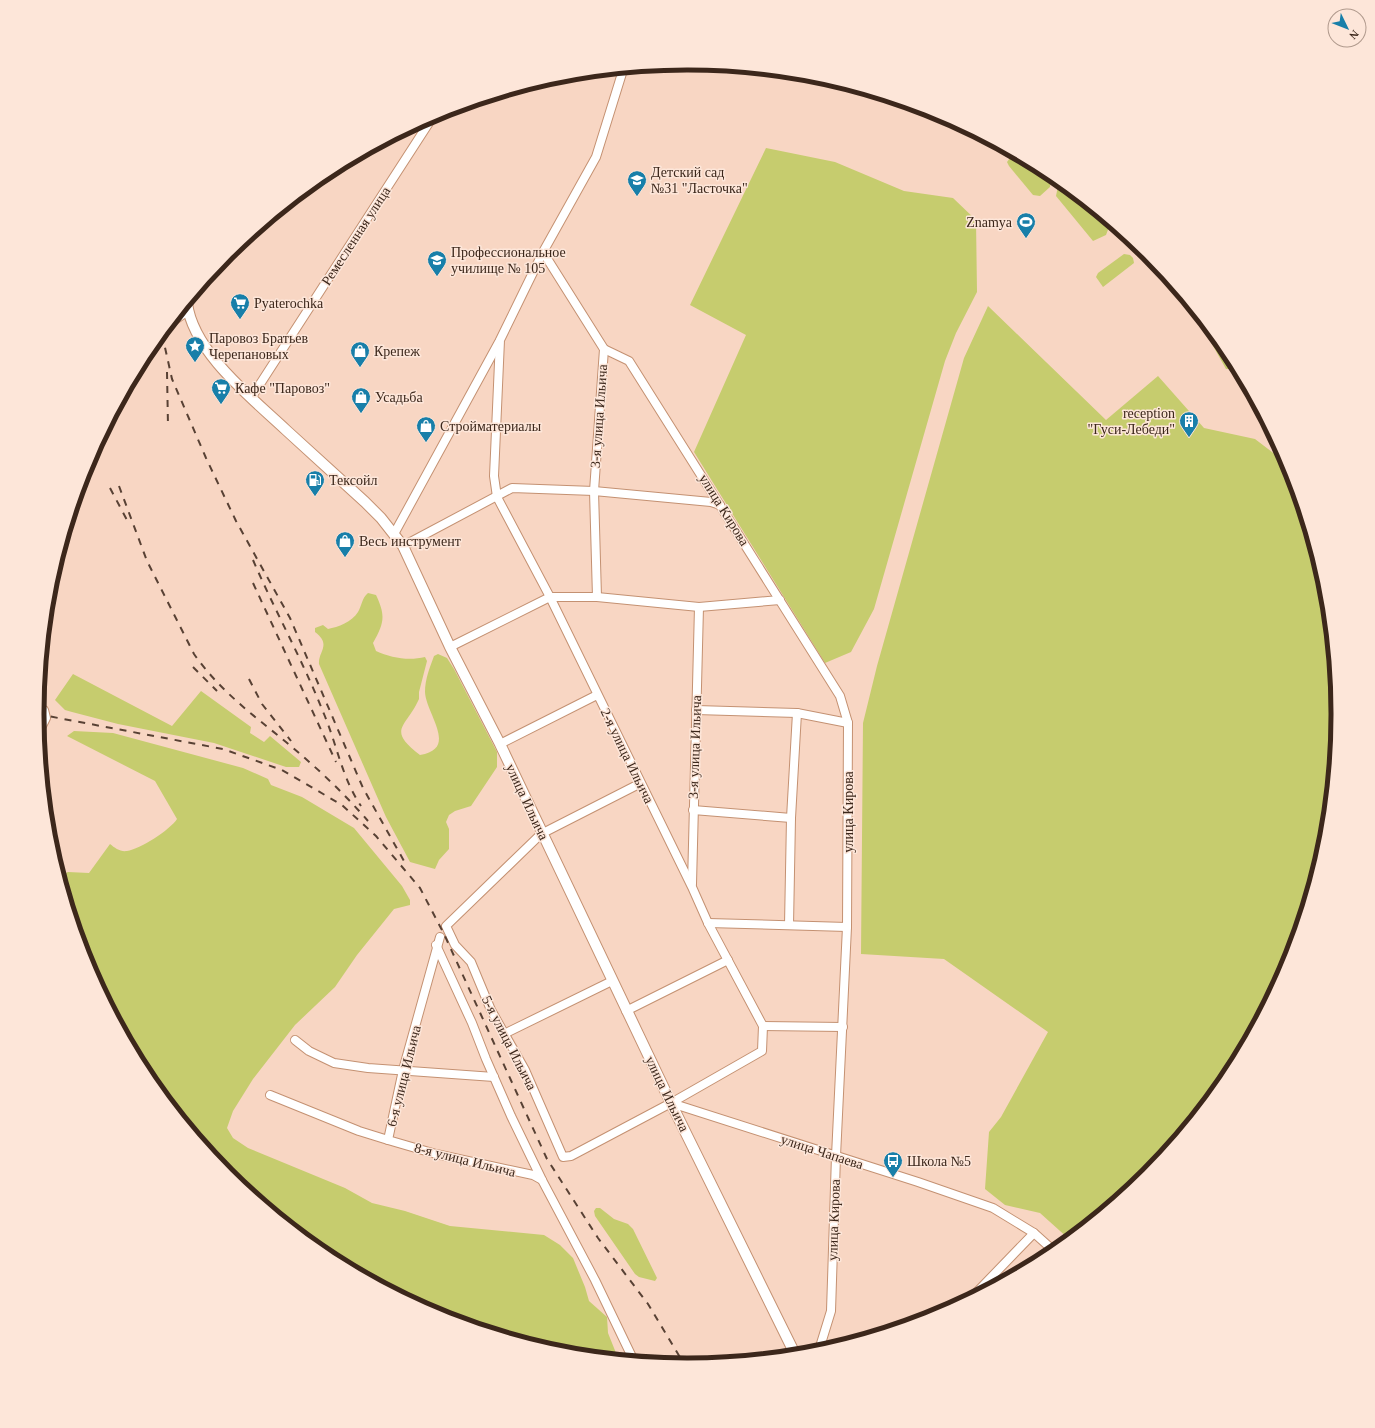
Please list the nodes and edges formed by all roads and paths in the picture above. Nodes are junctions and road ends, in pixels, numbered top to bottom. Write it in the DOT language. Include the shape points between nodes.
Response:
graph roads {
  1 [pos="622,74"];
  2 [pos="427,126"];
  3 [pos="544,252"];
  4 [pos="188,308"];
  5 [pos="500,340"];
  6 [pos="604,349"];
  7 [pos="251,398"];
  8 [pos="594,491"];
  9 [pos="497,496"];
  10 [pos="720,504"];
  11 [pos="394,534"];
  12 [pos="403,546"];
  13 [pos="550,597"];
  14 [pos="597,597"];
  15 [pos="780,600"];
  16 [pos="699,607"];
  17 [pos="450,646"];
  18 [pos="597,695"];
  19 [pos="44,710"];
  20 [pos="696,710"];
  21 [pos="797,713"];
  22 [pos="44,721"];
  23 [pos="848,723"];
  24 [pos="500,744"];
  25 [pos="641,783"];
  26 [pos="693,810"];
  27 [pos="791,818"];
  28 [pos="541,834"];
  29 [pos="692,886"];
  30 [pos="708,923"];
  31 [pos="789,925"];
  32 [pos="847,927"];
  33 [pos="440,937"];
  34 [pos="436,945"];
  35 [pos="728,960"];
  36 [pos="612,981"];
  37 [pos="626,1011"];
  38 [pos="763,1026"];
  39 [pos="843,1027"];
  40 [pos="504,1034"];
  41 [pos="295,1040"];
  42 [pos="403,1070"];
  43 [pos="494,1077"];
  44 [pos="270,1096"];
  45 [pos="671,1103"];
  46 [pos="388,1140"];
  47 [pos="836,1156"];
  48 [pos="542,1180"];
  49 [pos="1034,1232"];
  50 [pos="1049,1246"];
  51 [pos="984,1285"];
  52 [pos="821,1343"];
  53 [pos="792,1348"];
  54 [pos="631,1355"];
  1 -- 3 [label="street, 2-я улица Ильича" via="596,157"];
  2 -- 7 [label="street, Ремесленная улица"];
  3 -- 5 [label="street, 2-я улица Ильича"];
  3 -- 6 [label="street, 3-я улица Ильича"];
  4 -- 7 [label="main road, улица Ильича" via="203,344"];
  5 -- 9 [label="street, 2-я улица Ильича" via="494,476"];
  5 -- 11 [label="street"];
  6 -- 8 [label="street, 3-я улица Ильича"];
  6 -- 10 [label="street, улица Кирова" via="630,361"];
  7 -- 11 [label="main road, улица Ильича" via="365,502"];
  8 -- 9 [label="street" via="512,488"];
  8 -- 10 [label="street"];
  8 -- 14 [label="street, 3-я улица Ильича"];
  9 -- 12 [label="street"];
  9 -- 13 [label="street, 2-я улица Ильича"];
  10 -- 15 [label="street, улица Кирова"];
  11 -- 12 [label="main road, улица Ильича"];
  12 -- 17 [label="main road, улица Ильича"];
  13 -- 14 [label="street"];
  13 -- 17 [label="street"];
  13 -- 18 [label="street, 2-я улица Ильича"];
  14 -- 16 [label="street"];
  15 -- 16 [label="street"];
  15 -- 23 [label="street, улица Кирова" via="840,696"];
  16 -- 20 [label="street, 3-я улица Ильича"];
  17 -- 24 [label="main road, улица Ильича"];
  18 -- 24 [label="street"];
  18 -- 25 [label="street, 2-я улица Ильича"];
  19 -- 22 [label="street"];
  20 -- 21 [label="street"];
  20 -- 26 [label="street, 3-я улица Ильича"];
  21 -- 23 [label="street"];
  21 -- 27 [label="street"];
  23 -- 32 [label="street, улица Кирова"];
  24 -- 28 [label="main road, улица Ильича"];
  25 -- 28 [label="street"];
  25 -- 29 [label="street, 2-я улица Ильича"];
  26 -- 27 [label="street"];
  26 -- 29 [label="street, 3-я улица Ильича"];
  27 -- 31 [label="street"];
  28 -- 36 [label="main road, улица Ильича"];
  28 -- 40 [label="street, 5-я улица Ильича" via="446,926 455,945 471,962"];
  29 -- 30 [label="street, 2-я улица Ильича"];
  30 -- 31 [label="street"];
  30 -- 35 [label="street, 2-я улица Ильича"];
  31 -- 32 [label="street"];
  32 -- 39 [label="street, улица Кирова"];
  33 -- 34 [label="street, 6-я улица Ильича"];
  34 -- 42 [label="street, 6-я улица Ильича" via="424,1000"];
  34 -- 43 [label="street"];
  35 -- 37 [label="street"];
  35 -- 38 [label="street, 2-я улица Ильича"];
  36 -- 37 [label="main road, улица Ильича"];
  36 -- 40 [label="street"];
  37 -- 45 [label="main road, улица Ильича"];
  38 -- 39 [label="street"];
  38 -- 45 [label="street" via="762,1051"];
  39 -- 47 [label="street, улица Кирова"];
  40 -- 45 [label="street, 5-я улица Ильича" via="525,1070 563,1156 571,1156"];
  41 -- 42 [label="street" via="309,1051 334,1063"];
  42 -- 43 [label="street"];
  42 -- 46 [label="street, 6-я улица Ильича"];
  43 -- 48 [label="street"];
  44 -- 46 [label="street, 6-я улица Ильича" via="359,1132"];
  45 -- 47 [label="street, улица Чапаева"];
  45 -- 53 [label="main road, улица Ильича"];
  46 -- 48 [label="street, 8-я улица Ильича" via="436,1154 533,1175"];
  47 -- 49 [label="street, улица Чапаева" via="994,1208"];
  47 -- 52 [label="street, улица Кирова" via="831,1311"];
  48 -- 54 [label="street" via="575,1239"];
  49 -- 50 [label="street, улица Чапаева"];
  49 -- 51 [label="street"];
}
